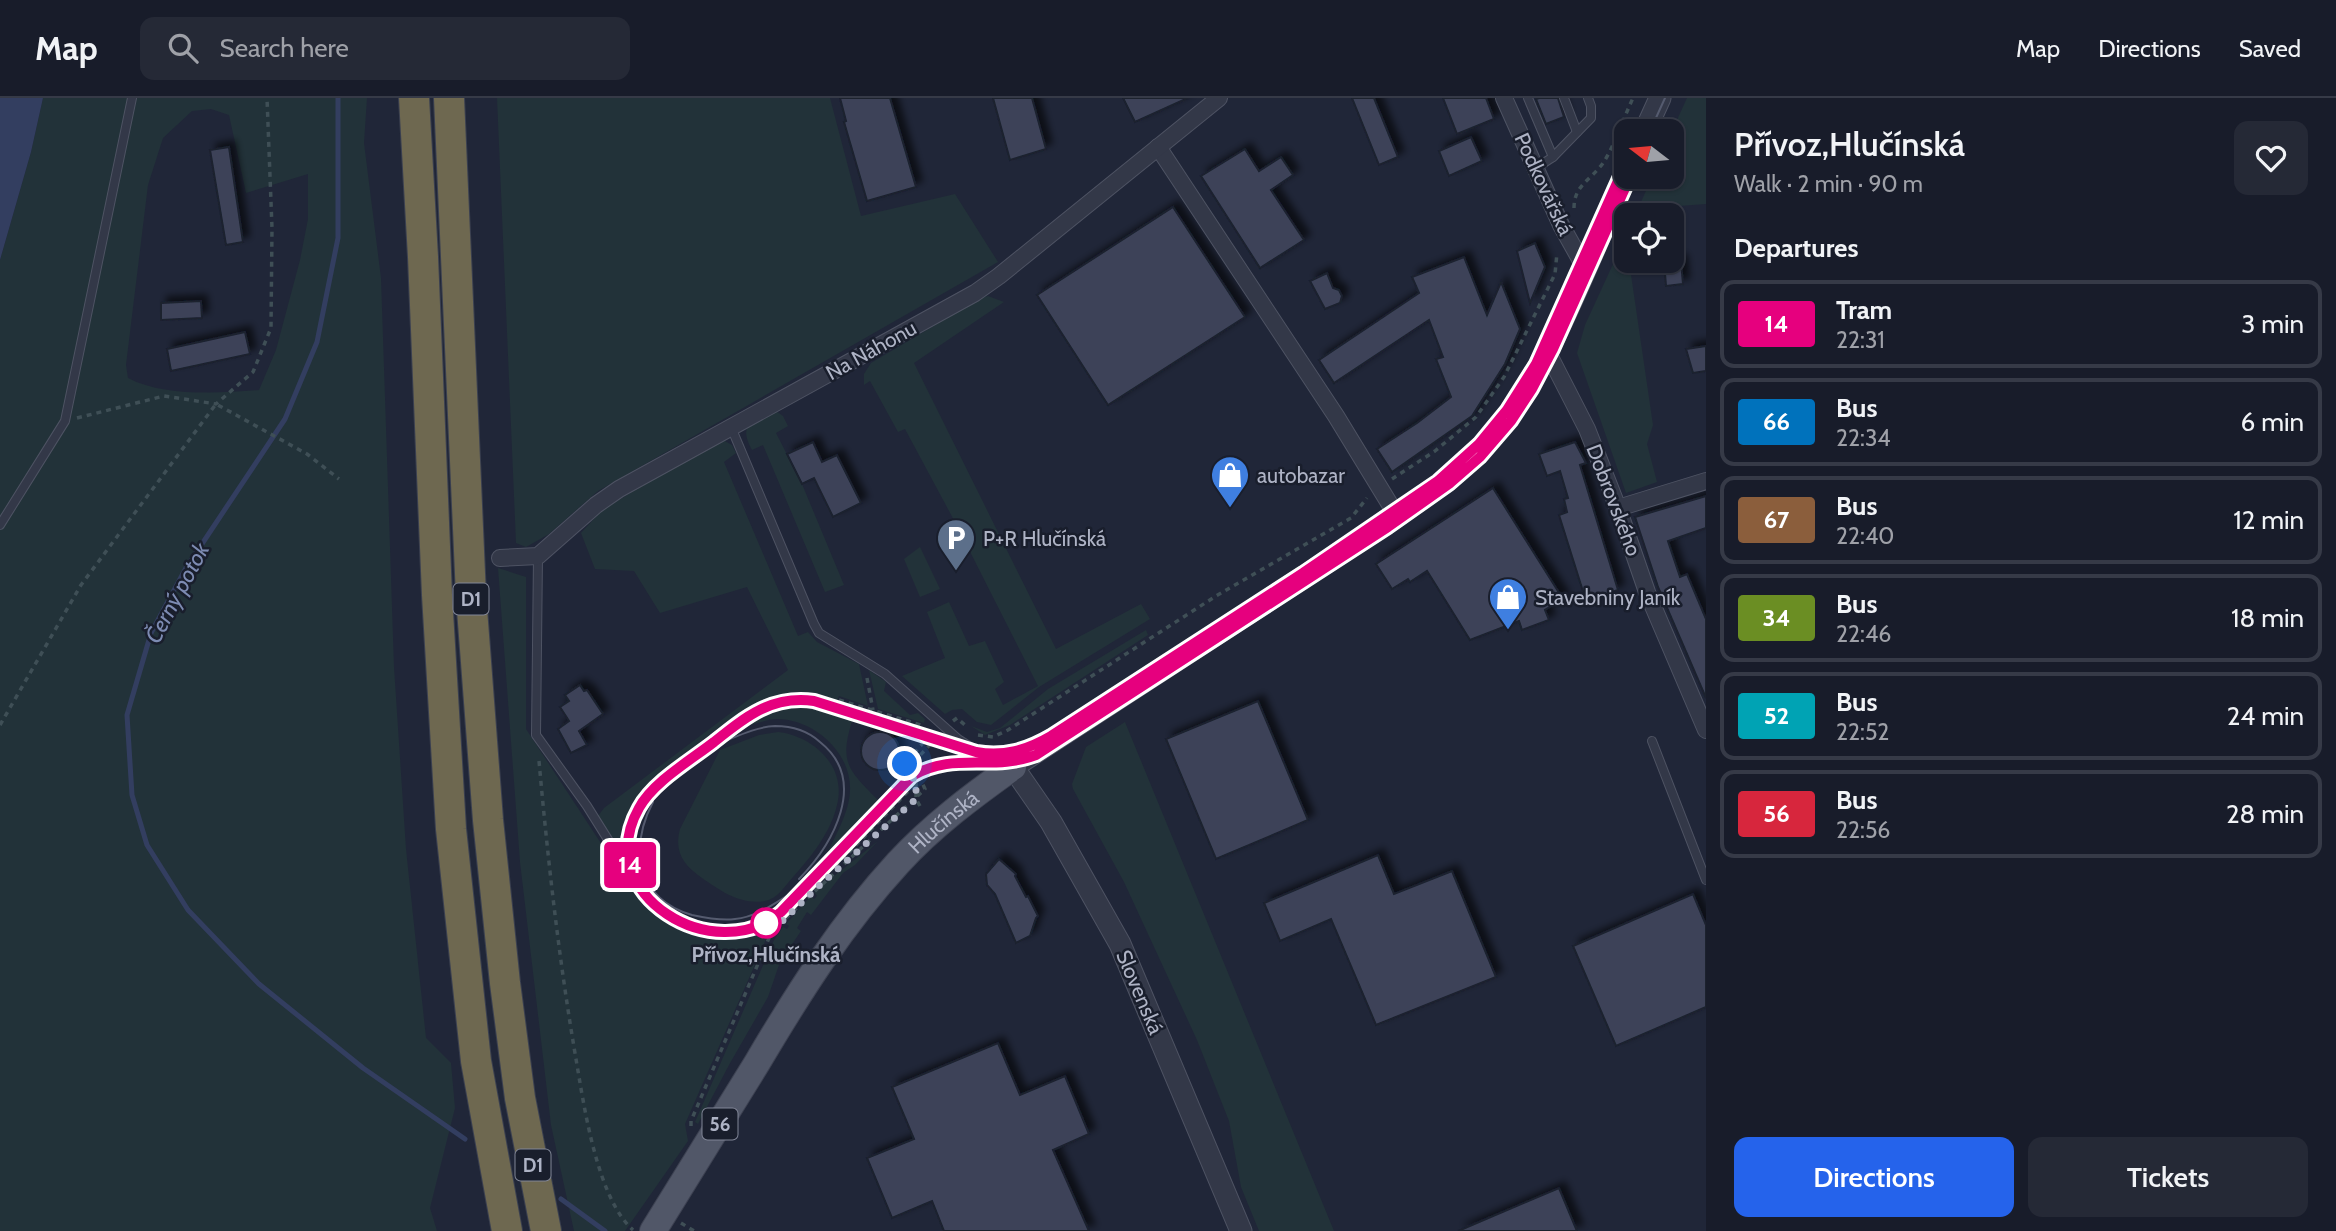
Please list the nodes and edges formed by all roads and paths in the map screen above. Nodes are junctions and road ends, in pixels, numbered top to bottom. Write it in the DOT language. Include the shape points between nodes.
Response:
graph roads {
  1 [pos="132,98"];
  2 [pos="267,98"];
  3 [pos="414,98"];
  4 [pos="449,98"];
  5 [pos="1219,98"];
  6 [pos="1504,98"];
  7 [pos="1528,98"];
  8 [pos="1564,98"];
  9 [pos="1588,98"];
  10 [pos="1633,98"];
  11 [pos="1660,98"];
  12 [pos="1650,119"];
  13 [pos="1577,132"];
  14 [pos="1158,147"];
  15 [pos="1553,157"];
  16 [pos="1536,168"];
  17 [pos="1620,189"];
  18 [pos="1574,208"];
  19 [pos="1556,250"];
  20 [pos="1585,268"];
  21 [pos="1547,351"];
  22 [pos="216,404"];
  23 [pos="65,421"];
  24 [pos="731,427"];
  25 [pos="339,478"];
  26 [pos="1391,480"];
  27 [pos="1706,481"];
  28 [pos="1372,491"];
  29 [pos="1618,508"];
  30 [pos="1397,516"];
  31 [pos="0,525"];
  32 [pos="538,556"];
  33 [pos="500,558"];
  34 [pos="867,662"];
  35 [pos="839,700"];
  36 [pos="873,710"];
  37 [pos="0,725"];
  38 [pos="946,727"];
  39 [pos="968,728"];
  40 [pos="932,729"];
  41 [pos="1706,730"];
  42 [pos="974,732"];
  43 [pos="537,735"];
  44 [pos="928,737"];
  45 [pos="1652,741"];
  46 [pos="1013,767"];
  47 [pos="916,783"];
  48 [pos="905,793"];
  49 [pos="916,799"];
  50 [pos="920,806"];
  51 [pos="612,846"];
  52 [pos="835,867"];
  53 [pos="1706,880"];
  54 [pos="696,1134"];
  55 [pos="680,1222"];
  56 [pos="507,1231"];
  57 [pos="546,1231"];
  58 [pos="635,1231"];
  59 [pos="653,1231"];
  60 [pos="694,1231"];
  61 [pos="1241,1231"];
  1 -- 23 [label="lane"];
  2 -- 22 [label="path" via="271,328 253,372"];
  3 -- 56 [label="highway, D1" via="451,829 476,1061"];
  4 -- 57 [label="highway, D1" via="471,596 488,820 520,1098"];
  5 -- 14 [label="street, Na Náhonu"];
  6 -- 16 [label="street, Podkovářská"];
  7 -- 15 [label="lane"];
  8 -- 13 [label="lane"];
  9 -- 13 [label="lane" via="1591,118"];
  10 -- 18 [label="path" via="1602,164 1577,192"];
  11 -- 12 [label="street"];
  13 -- 15 [label="lane"];
  14 -- 24 [label="street, Na Náhonu" via="975,293"];
  14 -- 30 [label="street"];
  15 -- 16 [label="lane"];
  16 -- 20 [label="street, Podkovářská"];
  17 -- 20 [label="street, Hlučínská"];
  19 -- 26 [label="path" via="1555,274 1504,377 1476,417"];
  20 -- 21 [label="street, Hlučínská"];
  21 -- 29 [label="street, Dobrovského" via="1587,429"];
  21 -- 30 [label="street, Hlučínská" via="1513,410 1487,442"];
  22 -- 23 [label="path" via="164,396"];
  22 -- 25 [label="path" via="307,454"];
  22 -- 37 [label="path" via="81,585"];
  23 -- 31 [label="lane"];
  24 -- 32 [label="street, Na Náhonu" via="619,489"];
  24 -- 34 [label="lane" via="816,629"];
  27 -- 29 [label="street"];
  28 -- 42 [label="path" via="1352,519 1216,596 1008,730 993,737"];
  29 -- 41 [label="street, Dobrovského" via="1647,592"];
  30 -- 46 [label="street, Hlučínská"];
  32 -- 33 [label="street"];
  32 -- 43 [label="lane"];
  34 -- 36 [label="path" via="864,668"];
  34 -- 38 [label="lane"];
  35 -- 36 [label="path"];
  36 -- 40 [label="path"];
  38 -- 39 [label="path" via="957,718"];
  38 -- 46 [label="lane" via="958,739"];
  38 -- 49 [label="path" via="913,762 925,789"];
  43 -- 51 [label="lane"];
  43 -- 58 [label="path" via="551,894 583,1100 606,1185 618,1211"];
  44 -- 47 [label="path" via="905,764"];
  45 -- 53 [label="lane"];
  46 -- 59 [label="main road, Hlučínská / 56" via="927,834 856,912 804,985"];
  46 -- 61 [label="street, Slovenská" via="1051,821 1120,944"];
  47 -- 48 [label="path"];
  47 -- 49 [label="path"];
  48 -- 49 [label="path"];
  48 -- 52 [label="path"];
  49 -- 50 [label="path"];
  49 -- 54 [label="path" via="772,931 691,1121"];
  55 -- 60 [label="path"];
}
